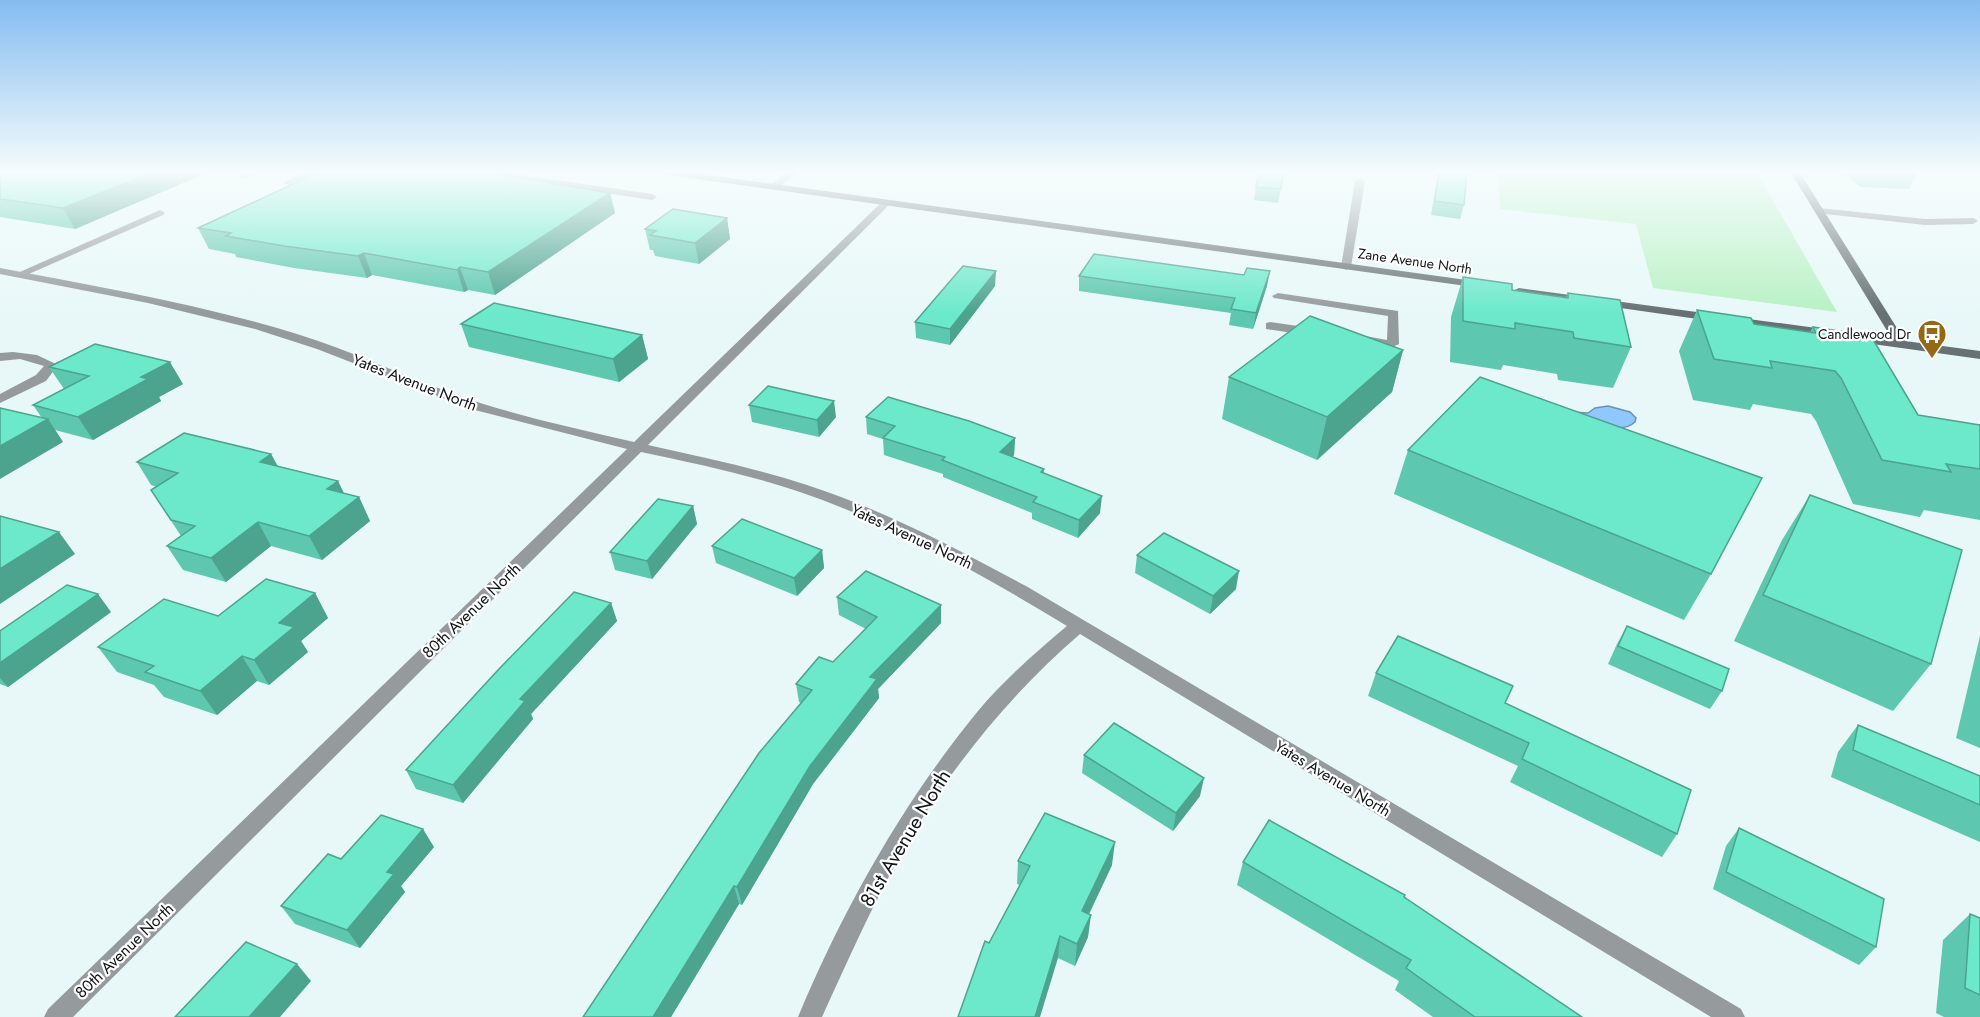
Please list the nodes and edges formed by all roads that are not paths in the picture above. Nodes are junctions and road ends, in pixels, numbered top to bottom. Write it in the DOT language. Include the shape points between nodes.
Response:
graph roads {
  1 [pos="147,218"];
  2 [pos="869,218"];
  3 [pos="1002,218"];
  4 [pos="1353,218"];
  5 [pos="1824,218"];
  6 [pos="1891,218"];
  7 [pos="1972,221"];
  8 [pos="1346,267"];
  9 [pos="0,271"];
  10 [pos="18,275"];
  11 [pos="1278,296"];
  12 [pos="1270,326"];
  13 [pos="1326,334"];
  14 [pos="1348,338"];
  15 [pos="1901,344"];
  16 [pos="1980,355"];
  17 [pos="0,357"];
  18 [pos="0,399"];
  19 [pos="638,446"];
  20 [pos="1078,626"];
  21 [pos="56,1017"];
  22 [pos="810,1017"];
  23 [pos="1733,1017"];
  1 -- 10 [label="street"];
  2 -- 19 [label="street, 80th Avenue North"];
  3 -- 8 [label="main road, Zane Avenue North"];
  4 -- 8 [label="street, Zane Avenue North"];
  5 -- 15 [label="main road"];
  6 -- 7 [label="street"];
  8 -- 15 [label="main road, Zane Avenue North"];
  9 -- 10 [label="street, Yates Avenue North"];
  10 -- 19 [label="street, Yates Avenue North" via="179,307 292,336 491,411"];
  11 -- 14 [label="street" via="1394,314 1393,344"];
  12 -- 13 [label="street"];
  15 -- 16 [label="main road, Zane Avenue North"];
  17 -- 18 [label="street" via="12,354 52,365 41,378"];
  19 -- 20 [label="street, Yates Avenue North" via="771,479 854,508 936,544"];
  19 -- 21 [label="street, 80th Avenue North"];
  20 -- 22 [label="street, 81st Avenue North" via="986,715 923,800 864,903"];
  20 -- 23 [label="street, Yates Avenue North"];
}
